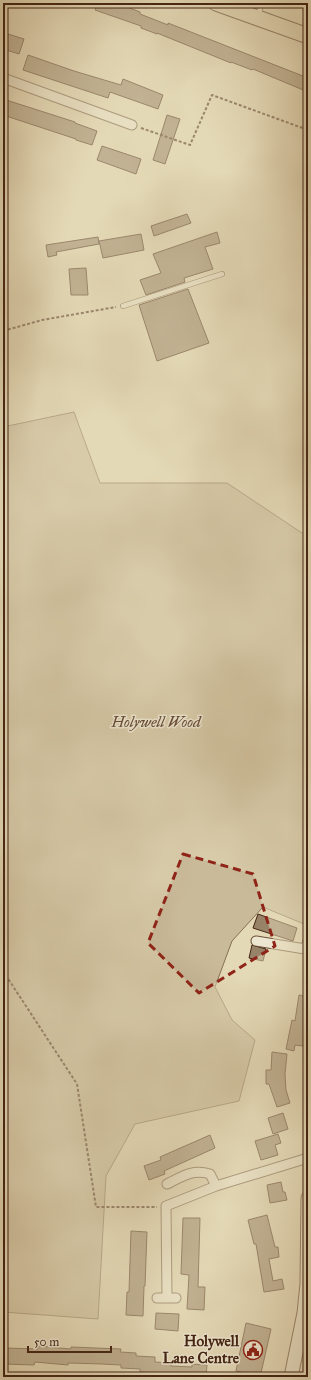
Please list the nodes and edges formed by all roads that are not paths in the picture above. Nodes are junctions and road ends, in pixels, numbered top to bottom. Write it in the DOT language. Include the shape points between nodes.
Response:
graph roads {
  1 [pos="216,3"];
  2 [pos="261,3"];
  3 [pos="251,11"];
  4 [pos="308,36"];
  5 [pos="3,78"];
  6 [pos="132,125"];
  7 [pos="222,274"];
  8 [pos="123,306"];
  9 [pos="308,940"];
  10 [pos="256,941"];
  11 [pos="308,1158"];
  12 [pos="167,1184"];
  13 [pos="216,1186"];
  14 [pos="308,1198"];
  15 [pos="167,1298"];
  16 [pos="306,1313"];
  17 [pos="219,1376"];
  18 [pos="226,1377"];
  19 [pos="291,1377"];
  1 -- 3 [label="main road"];
  2 -- 3 [label="lane"];
  3 -- 4 [label="main road"];
  5 -- 6 [label="street"];
  7 -- 8 [label="lane"];
  9 -- 10 [label="street" via="305,949"];
  11 -- 13 [label="street"];
  12 -- 13 [label="street" via="187,1174 201,1172 210,1174"];
  13 -- 15 [label="street" via="166,1206"];
  14 -- 16 [label="main road"];
  16 -- 19 [label="main road"];
  17 -- 18 [label="lane"];
}
